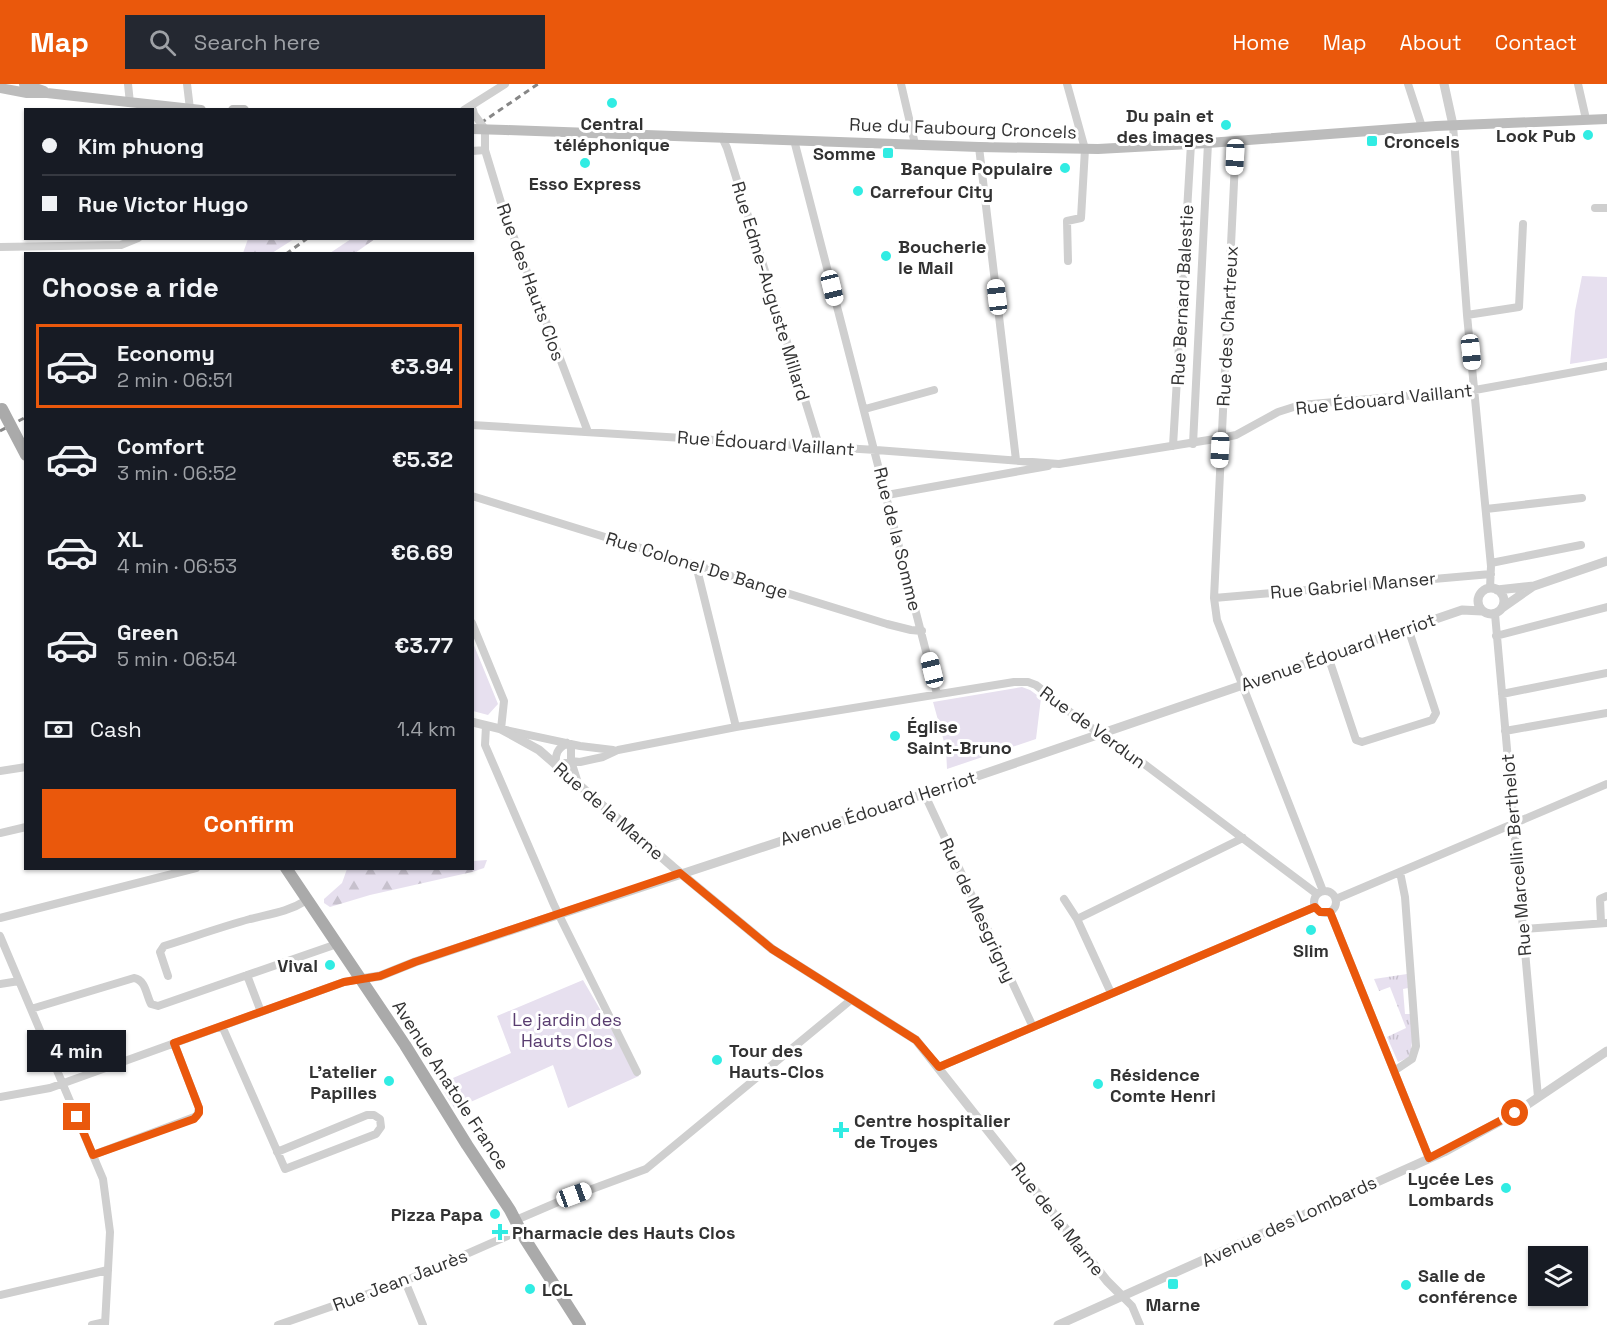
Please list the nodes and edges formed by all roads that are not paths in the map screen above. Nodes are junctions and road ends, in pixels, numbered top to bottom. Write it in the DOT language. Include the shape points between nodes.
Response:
graph roads {
  1 [pos="24,84"];
  2 [pos="128,84"];
  3 [pos="187,84"];
  4 [pos="505,84"];
  5 [pos="901,84"];
  6 [pos="1067,84"];
  7 [pos="1408,84"];
  8 [pos="1444,84"];
  9 [pos="1578,84"];
  10 [pos="0,88"];
  11 [pos="47,93"];
  12 [pos="130,103"];
  13 [pos="160,107"];
  14 [pos="178,108"];
  15 [pos="196,108"];
  16 [pos="469,108"];
  17 [pos="474,114"];
  18 [pos="1586,119"];
  19 [pos="1607,119"];
  20 [pos="1453,125"];
  21 [pos="1422,127"];
  22 [pos="474,129"];
  23 [pos="485,129"];
  24 [pos="722,137"];
  25 [pos="794,140"];
  26 [pos="1236,141"];
  27 [pos="1208,143"];
  28 [pos="915,144"];
  29 [pos="1191,144"];
  30 [pos="485,147"];
  31 [pos="979,147"];
  32 [pos="1085,148"];
  33 [pos="474,150"];
  34 [pos="1595,208"];
  35 [pos="1607,208"];
  36 [pos="1523,224"];
  37 [pos="133,240"];
  38 [pos="0,247"];
  39 [pos="78,250"];
  40 [pos="1068,261"];
  41 [pos="1467,315"];
  42 [pos="1607,366"];
  43 [pos="934,390"];
  44 [pos="1474,390"];
  45 [pos="1,407"];
  46 [pos="865,409"];
  47 [pos="474,425"];
  48 [pos="588,432"];
  49 [pos="1221,438"];
  50 [pos="1193,444"];
  51 [pos="1173,446"];
  52 [pos="818,447"];
  53 [pos="876,450"];
  54 [pos="24,451"];
  55 [pos="1016,460"];
  56 [pos="1059,464"];
  57 [pos="887,495"];
  58 [pos="474,497"];
  59 [pos="1582,498"];
  60 [pos="1486,508"];
  61 [pos="1581,545"];
  62 [pos="1607,561"];
  63 [pos="1491,563"];
  64 [pos="696,565"];
  65 [pos="1491,574"];
  66 [pos="1534,586"];
  67 [pos="1494,589"];
  68 [pos="1480,594"];
  69 [pos="1214,598"];
  70 [pos="1607,607"];
  71 [pos="1462,610"];
  72 [pos="1482,611"];
  73 [pos="1498,611"];
  74 [pos="474,628"];
  75 [pos="1408,628"];
  76 [pos="922,631"];
  77 [pos="1496,636"];
  78 [pos="1328,656"];
  79 [pos="1607,673"];
  80 [pos="1242,686"];
  81 [pos="937,694"];
  82 [pos="1502,694"];
  83 [pos="1607,713"];
  84 [pos="474,723"];
  85 [pos="486,726"];
  86 [pos="736,727"];
  87 [pos="501,729"];
  88 [pos="1505,731"];
  89 [pos="1101,733"];
  90 [pos="567,743"];
  91 [pos="618,750"];
  92 [pos="571,761"];
  93 [pos="556,765"];
  94 [pos="24,767"];
  95 [pos="0,771"];
  96 [pos="578,783"];
  97 [pos="1607,784"];
  98 [pos="924,793"];
  99 [pos="1513,825"];
  100 [pos="24,827"];
  101 [pos="0,833"];
  102 [pos="1243,838"];
  103 [pos="188,870"];
  104 [pos="287,870"];
  105 [pos="1400,872"];
  106 [pos="680,873"];
  107 [pos="1320,893"];
  108 [pos="1607,896"];
  109 [pos="1064,899"];
  110 [pos="1336,899"];
  111 [pos="307,900"];
  112 [pos="1315,907"];
  113 [pos="1330,912"];
  114 [pos="559,915"];
  115 [pos="0,918"];
  116 [pos="1077,919"];
  117 [pos="1604,923"];
  118 [pos="1523,929"];
  119 [pos="0,936"];
  120 [pos="337,944"];
  121 [pos="247,975"];
  122 [pos="168,976"];
  123 [pos="360,979"];
  124 [pos="19,981"];
  125 [pos="0,984"];
  126 [pos="1111,993"];
  127 [pos="852,999"];
  128 [pos="31,1009"];
  129 [pos="261,1012"];
  130 [pos="222,1026"];
  131 [pos="1033,1027"];
  132 [pos="174,1043"];
  133 [pos="1607,1051"];
  134 [pos="939,1067"];
  135 [pos="1394,1071"];
  136 [pos="637,1072"];
  137 [pos="63,1083"];
  138 [pos="0,1097"];
  139 [pos="1538,1097"];
  140 [pos="277,1152"];
  141 [pos="93,1155"];
  142 [pos="1429,1158"];
  143 [pos="518,1225"];
  144 [pos="108,1269"];
  145 [pos="405,1281"];
  146 [pos="0,1295"];
  147 [pos="1122,1296"];
  148 [pos="105,1323"];
  149 [pos="92,1325"];
  150 [pos="278,1325"];
  151 [pos="423,1325"];
  152 [pos="580,1325"];
  153 [pos="1058,1325"];
  154 [pos="1140,1325"];
  1 -- 11 [label="main road"];
  2 -- 12 [label="street"];
  3 -- 15 [label="street"];
  4 -- 16 [label="street"];
  5 -- 28 [label="street"];
  6 -- 32 [label="street"];
  7 -- 21 [label="street"];
  8 -- 20 [label="street"];
  9 -- 18 [label="street"];
  10 -- 11 [label="main road"];
  11 -- 12 [label="main road"];
  12 -- 13 [label="main road"];
  13 -- 14 [label="main road"];
  17 -- 23 [label="street, bridge"];
  18 -- 19 [label="main road, Rue du Faubourg Croncels"];
  18 -- 20 [label="main road, Rue du Faubourg Croncels"];
  20 -- 21 [label="main road, Rue du Faubourg Croncels"];
  20 -- 41 [label="street"];
  21 -- 26 [label="main road, Rue du Faubourg Croncels"];
  22 -- 23 [label="main road, Rue du Faubourg Croncels, bridge"];
  23 -- 24 [label="main road, Rue du Faubourg Croncels, bridge"];
  23 -- 30 [label="street, Rue des Hauts Clos"];
  24 -- 25 [label="main road, Rue du Faubourg Croncels"];
  24 -- 52 [label="street, Rue Edme-Auguste Millard"];
  25 -- 28 [label="main road, Rue du Faubourg Croncels"];
  25 -- 46 [label="street, Rue de la Somme"];
  26 -- 27 [label="main road, Rue du Faubourg Croncels"];
  26 -- 49 [label="street, Rue des Chartreux"];
  27 -- 29 [label="main road, Rue du Faubourg Croncels"];
  27 -- 50 [label="street"];
  28 -- 31 [label="main road, Rue du Faubourg Croncels"];
  29 -- 32 [label="main road, Rue du Faubourg Croncels"];
  29 -- 51 [label="street, Rue Bernard Balestie"];
  30 -- 33 [label="street"];
  30 -- 48 [label="street, Rue des Hauts Clos" via="502,206"];
  31 -- 32 [label="main road, Rue du Faubourg Croncels"];
  31 -- 55 [label="street"];
  32 -- 40 [label="street" via="1081,218 1067,221"];
  34 -- 35 [label="street"];
  36 -- 41 [label="street" via="1519,307"];
  37 -- 39 [label="street"];
  38 -- 39 [label="street"];
  41 -- 44 [label="street"];
  42 -- 44 [label="street, Rue Édouard Vaillant"];
  43 -- 46 [label="street"];
  44 -- 49 [label="street, Rue Édouard Vaillant" via="1300,405 1236,435"];
  44 -- 60 [label="street"];
  45 -- 54 [label="main road, bridge"];
  46 -- 53 [label="street, Rue de la Somme"];
  47 -- 48 [label="street, Rue Édouard Vaillant"];
  48 -- 52 [label="street, Rue Édouard Vaillant"];
  49 -- 50 [label="street, Rue Édouard Vaillant"];
  49 -- 69 [label="street, Rue des Chartreux"];
  50 -- 51 [label="street, Rue Édouard Vaillant"];
  51 -- 56 [label="street, Rue Édouard Vaillant"];
  52 -- 53 [label="street, Rue Édouard Vaillant"];
  53 -- 55 [label="street, Rue Édouard Vaillant"];
  53 -- 57 [label="street, Rue de la Somme"];
  55 -- 56 [label="street, Rue Édouard Vaillant"];
  56 -- 57 [label="street, Rue Édouard Vaillant"];
  57 -- 76 [label="street, Rue de la Somme"];
  58 -- 64 [label="street, Rue Colonel De Bange"];
  59 -- 60 [label="street"];
  60 -- 63 [label="street"];
  61 -- 63 [label="street"];
  62 -- 66 [label="street"];
  63 -- 65 [label="street"];
  64 -- 76 [label="street, Rue Colonel De Bange" via="887,624"];
  64 -- 86 [label="street"];
  65 -- 67 [label="street"];
  65 -- 69 [label="street, Rue Gabriel Manser"];
  66 -- 67 [label="street"];
  66 -- 73 [label="street"];
  67 -- 68 [label="street"];
  67 -- 73 [label="street" via="1503,596"];
  68 -- 71 [label="street, Avenue Édouard Herriot"];
  68 -- 72 [label="street"];
  69 -- 80 [label="street, Rue des Chartreux" via="1217,620"];
  70 -- 77 [label="street"];
  71 -- 72 [label="street, Avenue Édouard Herriot"];
  71 -- 75 [label="street, Avenue Édouard Herriot"];
  72 -- 73 [label="street"];
  73 -- 77 [label="street, Rue Marcellin Berthelot"];
  74 -- 87 [label="street" via="504,701"];
  75 -- 78 [label="street, Avenue Édouard Herriot"];
  75 -- 78 [label="street" via="1436,713 1432,720 1362,742 1356,740"];
  76 -- 81 [label="street, Rue de la Somme"];
  77 -- 82 [label="street, Rue Marcellin Berthelot"];
  78 -- 80 [label="street, Avenue Édouard Herriot"];
  79 -- 82 [label="street"];
  80 -- 89 [label="street, Avenue Édouard Herriot"];
  80 -- 107 [label="street, Rue des Chartreux"];
  81 -- 86 [label="street, Rue de Verdun"];
  81 -- 89 [label="street, Rue de Verdun" via="1028,682"];
  82 -- 88 [label="street, Rue Marcellin Berthelot"];
  83 -- 88 [label="street"];
  84 -- 85 [label="street, Rue de Verdun"];
  85 -- 87 [label="street, Rue de Verdun"];
  85 -- 114 [label="street" via="485,745"];
  86 -- 91 [label="street, Rue de Verdun"];
  87 -- 90 [label="street, Rue de Verdun"];
  87 -- 93 [label="street, Rue de la Marne" via="539,750"];
  88 -- 99 [label="street, Rue Marcellin Berthelot"];
  89 -- 98 [label="street, Avenue Édouard Herriot"];
  89 -- 102 [label="street, Rue de Verdun"];
  90 -- 91 [label="street, Rue de Verdun"];
  90 -- 92 [label="street"];
  90 -- 93 [label="street" via="559,748"];
  91 -- 92 [label="street, Rue de Verdun" via="603,757"];
  92 -- 93 [label="street, Rue de Verdun"];
  92 -- 96 [label="street"];
  93 -- 96 [label="street, Rue de la Marne"];
  94 -- 95 [label="street"];
  96 -- 106 [label="street, Rue de la Marne"];
  97 -- 99 [label="street"];
  98 -- 106 [label="street, Avenue Édouard Herriot"];
  98 -- 131 [label="street, Rue de Mesgrigny"];
  99 -- 105 [label="street"];
  99 -- 118 [label="street, Rue Marcellin Berthelot"];
  100 -- 101 [label="street"];
  102 -- 107 [label="street, Rue de Verdun"];
  102 -- 116 [label="street"];
  103 -- 115 [label="street"];
  104 -- 111 [label="main road, Avenue Anatole France"];
  105 -- 110 [label="street"];
  105 -- 135 [label="street" via="1416,1046 1412,1059"];
  106 -- 114 [label="street, Avenue Édouard Herriot"];
  106 -- 127 [label="street, Rue de la Marne" via="772,949"];
  107 -- 110 [label="street" via="1332,893"];
  107 -- 112 [label="street" via="1314,900"];
  108 -- 117 [label="street" via="1600,899"];
  109 -- 116 [label="street"];
  110 -- 113 [label="street"];
  111 -- 120 [label="main road, Avenue Anatole France"];
  111 -- 122 [label="street" via="276,914 164,946 160,952"];
  112 -- 113 [label="street" via="1320,912"];
  112 -- 126 [label="street"];
  113 -- 135 [label="street"];
  114 -- 123 [label="street, Avenue Édouard Herriot" via="380,976"];
  114 -- 136 [label="street"];
  116 -- 126 [label="street"];
  117 -- 118 [label="street"];
  118 -- 139 [label="street, Rue Marcellin Berthelot"];
  119 -- 124 [label="street"];
  120 -- 121 [label="street"];
  120 -- 123 [label="main road, Avenue Anatole France"];
  121 -- 128 [label="street" via="158,1006 151,1004 143,983 134,978"];
  121 -- 129 [label="street"];
  123 -- 129 [label="street"];
  123 -- 143 [label="main road, Avenue Anatole France"];
  124 -- 125 [label="street"];
  124 -- 128 [label="street"];
  126 -- 131 [label="street"];
  127 -- 134 [label="street, Rue de la Marne" via="916,1040"];
  127 -- 143 [label="street, Rue Jean Jaurès" via="646,1169 566,1199"];
  128 -- 137 [label="street"];
  129 -- 130 [label="street"];
  130 -- 132 [label="street"];
  130 -- 140 [label="street"];
  131 -- 134 [label="street"];
  132 -- 137 [label="street"];
  132 -- 141 [label="street" via="199,1108 197,1116"];
  133 -- 139 [label="street, Avenue des Lombards"];
  134 -- 147 [label="street, Rue de la Marne"];
  135 -- 142 [label="street"];
  137 -- 138 [label="street"];
  137 -- 141 [label="street"];
  139 -- 142 [label="street, Avenue des Lombards"];
  140 -- 140 [label="street" via="285,1169 376,1134 381,1127 380,1119 367,1115"];
  141 -- 144 [label="street" via="108,1205"];
  142 -- 147 [label="street, Avenue des Lombards"];
  143 -- 145 [label="street, Rue Jean Jaurès"];
  143 -- 152 [label="main road, Avenue Anatole France"];
  144 -- 146 [label="street"];
  144 -- 148 [label="street"];
  145 -- 150 [label="street, Rue Jean Jaurès"];
  145 -- 151 [label="street"];
  147 -- 153 [label="street, Avenue des Lombards"];
  147 -- 154 [label="street" via="1132,1306"];
  148 -- 149 [label="street"];
}
